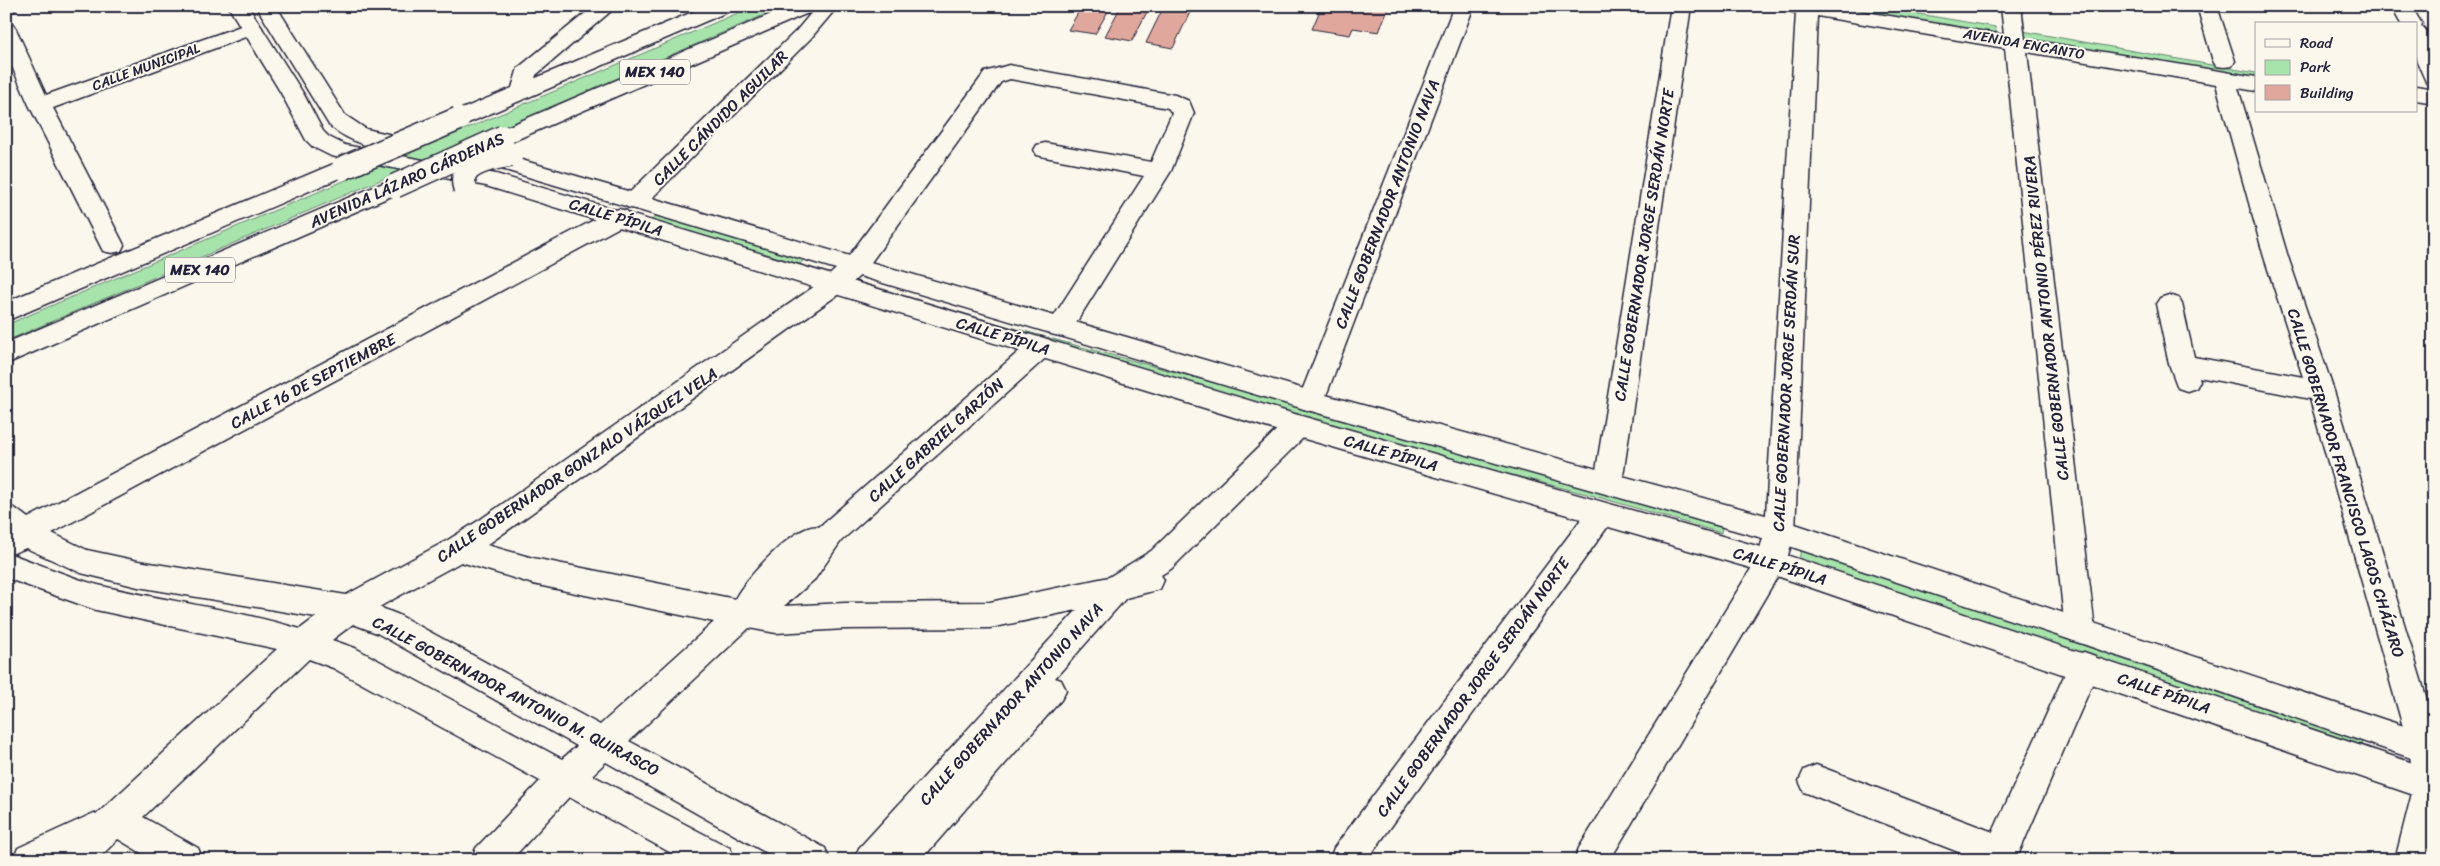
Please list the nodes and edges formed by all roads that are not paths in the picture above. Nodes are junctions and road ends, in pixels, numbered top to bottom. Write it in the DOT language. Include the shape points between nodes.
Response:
graph roads {
  1 [pos="238,6"];
  2 [pos="266,6"];
  3 [pos="607,6"];
  4 [pos="725,6"];
  5 [pos="808,6"];
  6 [pos="828,6"];
  7 [pos="1464,6"];
  8 [pos="1681,6"];
  9 [pos="1912,6"];
  10 [pos="2207,6"];
  11 [pos="2401,6"];
  12 [pos="1802,7"];
  13 [pos="782,17"];
  14 [pos="2411,22"];
  15 [pos="2013,24"];
  16 [pos="252,28"];
  17 [pos="6,29"];
  18 [pos="804,34"];
  19 [pos="2418,36"];
  20 [pos="2255,66"];
  21 [pos="2225,70"];
  22 [pos="2434,77"];
  23 [pos="2255,84"];
  24 [pos="522,91"];
  25 [pos="2418,93"];
  26 [pos="2434,96"];
  27 [pos="40,105"];
  28 [pos="1181,106"];
  29 [pos="2418,110"];
  30 [pos="2434,112"];
  31 [pos="507,146"];
  32 [pos="1045,150"];
  33 [pos="341,160"];
  34 [pos="1158,171"];
  35 [pos="627,209"];
  36 [pos="112,245"];
  37 [pos="855,266"];
  38 [pos="834,285"];
  39 [pos="2169,304"];
  40 [pos="6,312"];
  41 [pos="1050,337"];
  42 [pos="6,354"];
  43 [pos="2321,390"];
  44 [pos="1304,414"];
  45 [pos="1608,483"];
  46 [pos="1601,514"];
  47 [pos="13,531"];
  48 [pos="1780,531"];
  49 [pos="458,549"];
  50 [pos="1771,562"];
  51 [pos="6,565"];
  52 [pos="1155,570"];
  53 [pos="1118,587"];
  54 [pos="349,609"];
  55 [pos="743,615"];
  56 [pos="2080,630"];
  57 [pos="306,642"];
  58 [pos="2084,666"];
  59 [pos="602,742"];
  60 [pos="2429,749"];
  61 [pos="566,777"];
  62 [pos="1816,782"];
  63 [pos="2432,786"];
  64 [pos="115,818"];
  65 [pos="2000,856"];
  66 [pos="30,860"];
  67 [pos="72,860"];
  68 [pos="186,860"];
  69 [pos="488,860"];
  70 [pos="718,860"];
  71 [pos="813,860"];
  72 [pos="871,860"];
  73 [pos="898,860"];
  74 [pos="1346,860"];
  75 [pos="1590,860"];
  76 [pos="2412,860"];
  1 -- 16 [label="main road"];
  2 -- 35 [label="main road, CALLE PÍPILA" via="338,120 354,134 507,163"];
  3 -- 24 [label="main road" via="526,73"];
  4 -- 24 [label="main road, MEX 140"];
  5 -- 13 [label="main road, AVENIDA LÁZARO CÁRDENAS / MEX 140"];
  6 -- 18 [label="main road, CALLE CÁNDIDO AGUILAR"];
  7 -- 44 [label="main road, CALLE GOBERNADOR ANTONIO NAVA"];
  8 -- 45 [label="main road, CALLE GOBERNADOR JORGE SERDÁN NORTE"];
  9 -- 15 [label="main road, AVENIDA ENCANTO"];
  10 -- 21 [label="main road, CALLE GOBERNADOR FRANCISCO LAGOS CHÁZARO"];
  11 -- 14 [label="main road"];
  12 -- 15 [label="main road, AVENIDA ENCANTO"];
  12 -- 48 [label="main road, CALLE GOBERNADOR JORGE SERDÁN SUR"];
  13 -- 18 [label="main road" via="796,22"];
  13 -- 31 [label="main road, AVENIDA LÁZARO CÁRDENAS / MEX 140"];
  15 -- 21 [label="main road, AVENIDA ENCANTO"];
  15 -- 56 [label="main road, CALLE GOBERNADOR ANTONIO PÉREZ RIVERA"];
  16 -- 27 [label="main road, CALLE MUNICIPAL"];
  16 -- 33 [label="main road" via="314,135"];
  17 -- 27 [label="main road"];
  18 -- 35 [label="main road, CALLE CÁNDIDO AGUILAR"];
  19 -- 22 [label="main road"];
  20 -- 21 [label="main road, AVENIDA ENCANTO"];
  21 -- 23 [label="main road, AVENIDA ENCANTO"];
  21 -- 43 [label="main road, CALLE GOBERNADOR FRANCISCO LAGOS CHÁZARO" via="2276,257"];
  24 -- 33 [label="main road, MEX 140, bridge" via="458,120"];
  25 -- 26 [label="main road"];
  27 -- 36 [label="main road"];
  28 -- 34 [label="main road, CALLE GABRIEL GARZÓN" via="1183,113"];
  28 -- 37 [label="main road, CALLE GOBERNADOR GONZALO VÁZQUEZ VELA" via="1165,100 1000,73 993,77"];
  29 -- 30 [label="main road"];
  31 -- 35 [label="main road" via="527,158 614,186"];
  31 -- 35 [label="main road, bridge" via="495,157 473,166 462,177 465,188 554,213"];
  31 -- 42 [label="main road, AVENIDA LÁZARO CÁRDENAS / MEX 140, bridge" via="395,186"];
  32 -- 34 [label="main road"];
  33 -- 35 [label="main road, CALLE PÍPILA" via="488,179"];
  33 -- 40 [label="main road, MEX 140"];
  34 -- 41 [label="main road, CALLE GABRIEL GARZÓN"];
  35 -- 37 [label="main road, CALLE PÍPILA"];
  35 -- 38 [label="main road, CALLE PÍPILA"];
  35 -- 47 [label="main road, CALLE 16 DE SEPTIEMBRE"];
  37 -- 38 [label="main road, CALLE GOBERNADOR GONZALO VÁZQUEZ VELA"];
  37 -- 41 [label="main road, CALLE PÍPILA"];
  38 -- 41 [label="main road, CALLE PÍPILA"];
  38 -- 49 [label="main road, CALLE GOBERNADOR GONZALO VÁZQUEZ VELA"];
  39 -- 43 [label="main road" via="2185,372"];
  41 -- 44 [label="main road, CALLE PÍPILA"];
  41 -- 55 [label="main road, CALLE GABRIEL GARZÓN" via="831,533 823,549 793,581 764,605"];
  43 -- 60 [label="main road, CALLE GOBERNADOR FRANCISCO LAGOS CHÁZARO"];
  44 -- 45 [label="main road, CALLE PÍPILA"];
  44 -- 46 [label="main road, CALLE PÍPILA"];
  44 -- 52 [label="main road, CALLE GOBERNADOR ANTONIO NAVA"];
  45 -- 48 [label="main road, CALLE PÍPILA"];
  46 -- 50 [label="main road, CALLE PÍPILA"];
  46 -- 74 [label="main road, CALLE GOBERNADOR JORGE SERDÁN NORTE"];
  47 -- 54 [label="main road, CALLE GOBERNADOR ANTONIO M. QUIRASCO" via="81,561 128,572"];
  48 -- 50 [label="main road, CALLE GOBERNADOR JORGE SERDÁN SUR"];
  48 -- 56 [label="main road, CALLE PÍPILA"];
  49 -- 54 [label="main road, CALLE GOBERNADOR GONZALO VÁZQUEZ VELA"];
  49 -- 55 [label="main road" via="533,571"];
  50 -- 58 [label="main road, CALLE PÍPILA"];
  50 -- 75 [label="main road, CALLE GOBERNADOR JORGE SERDÁN SUR"];
  51 -- 57 [label="main road" via="96,597 262,630"];
  52 -- 53 [label="main road, CALLE GOBERNADOR ANTONIO NAVA"];
  52 -- 73 [label="main road, CALLE GOBERNADOR ANTONIO NAVA"];
  53 -- 55 [label="main road" via="990,615 776,620"];
  53 -- 72 [label="main road, CALLE GOBERNADOR ANTONIO NAVA"];
  54 -- 57 [label="main road, CALLE GOBERNADOR GONZALO VÁZQUEZ VELA"];
  54 -- 59 [label="main road, CALLE GOBERNADOR ANTONIO M. QUIRASCO" via="388,624"];
  55 -- 59 [label="main road, CALLE GABRIEL GARZÓN"];
  56 -- 60 [label="main road, CALLE PÍPILA"];
  57 -- 61 [label="main road" via="344,658"];
  57 -- 64 [label="main road, CALLE GOBERNADOR GONZALO VÁZQUEZ VELA"];
  58 -- 63 [label="main road, CALLE PÍPILA"];
  58 -- 65 [label="main road"];
  59 -- 61 [label="main road, CALLE GABRIEL GARZÓN"];
  59 -- 71 [label="main road, CALLE GOBERNADOR ANTONIO M. QUIRASCO"];
  60 -- 63 [label="main road, CALLE GOBERNADOR FRANCISCO LAGOS CHÁZARO"];
  61 -- 69 [label="main road, CALLE GABRIEL GARZÓN"];
  61 -- 70 [label="main road"];
  62 -- 65 [label="main road"];
  63 -- 76 [label="main road, CALLE GOBERNADOR FRANCISCO LAGOS CHÁZARO"];
  64 -- 66 [label="main road"];
  64 -- 67 [label="main road"];
  64 -- 68 [label="main road"];
}
